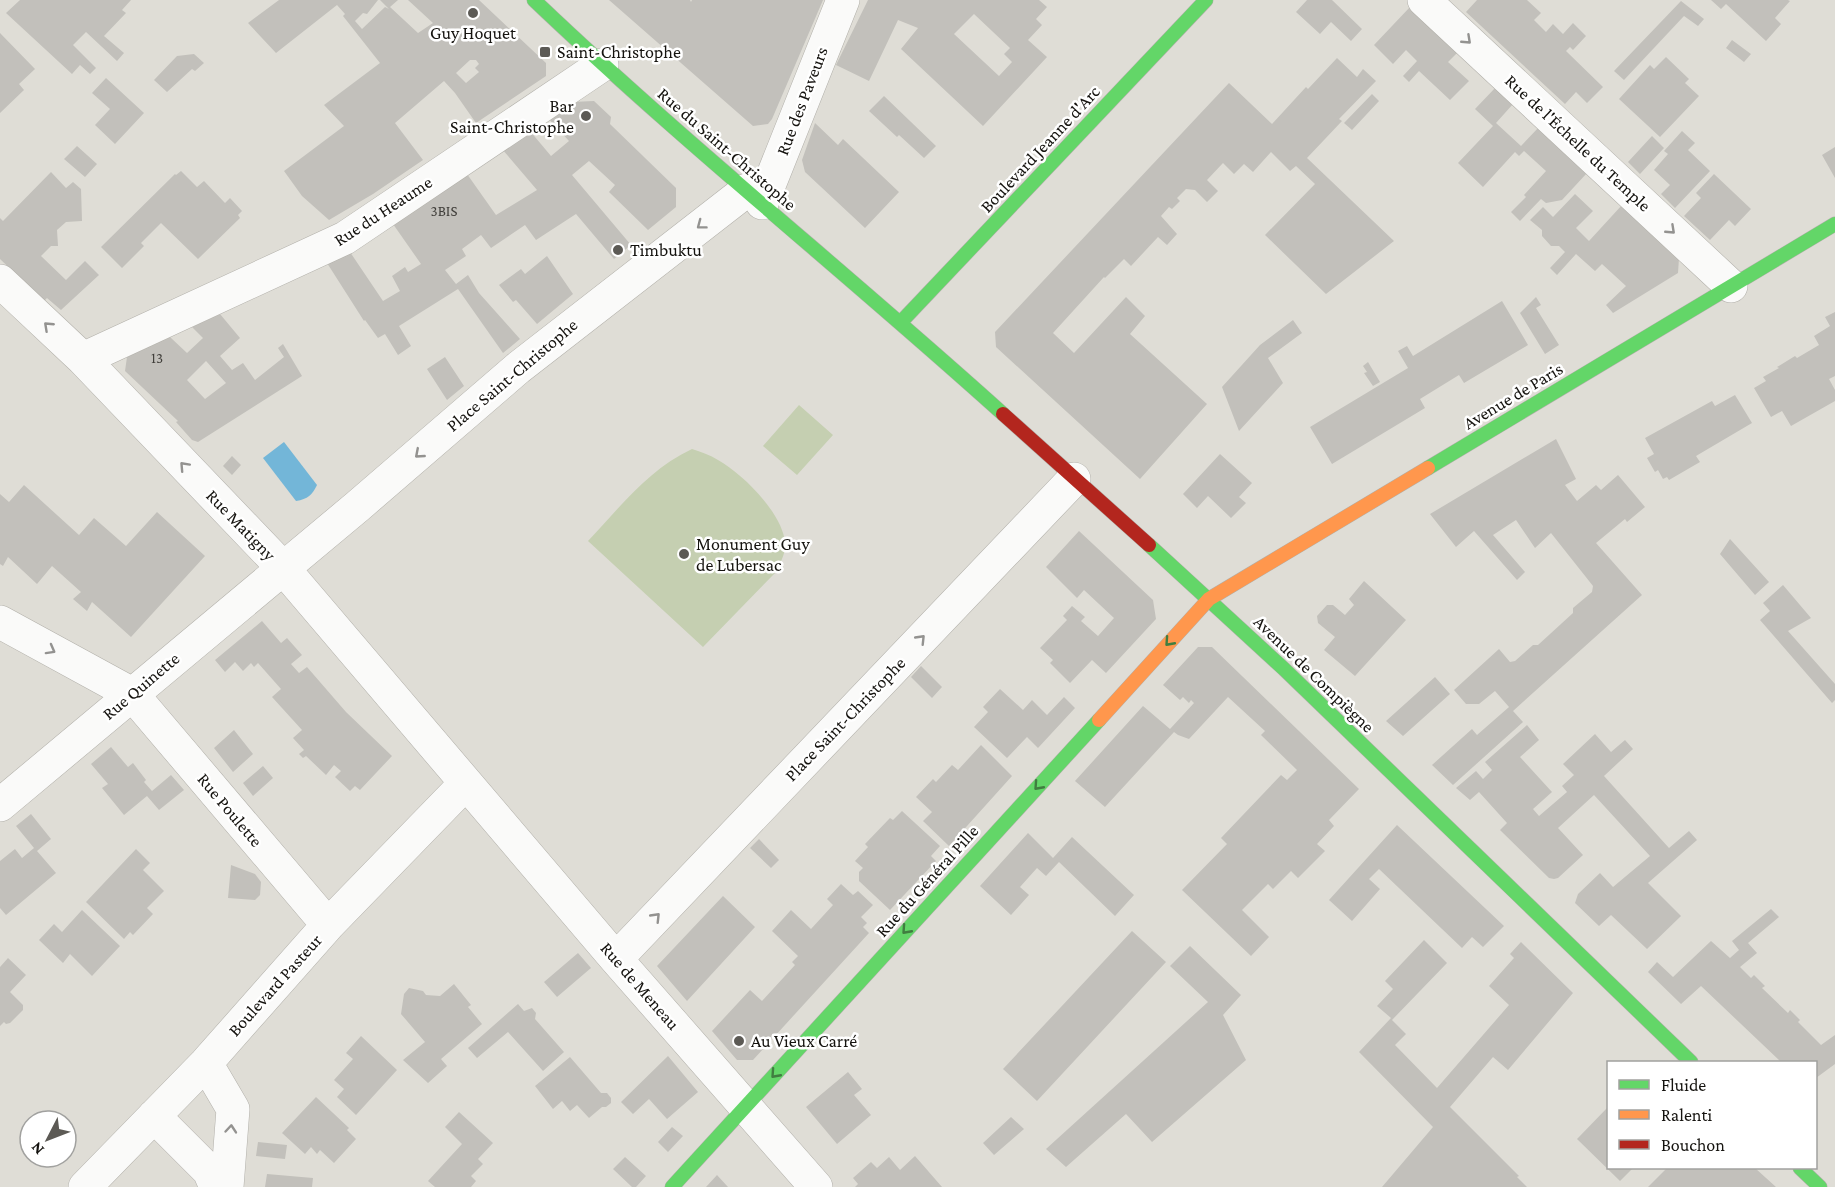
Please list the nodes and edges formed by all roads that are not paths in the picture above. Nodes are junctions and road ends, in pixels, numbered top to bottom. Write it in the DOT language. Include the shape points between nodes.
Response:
graph roads {
  1 [pos="534,0"];
  2 [pos="843,0"];
  3 [pos="1206,0"];
  4 [pos="1424,0"];
  5 [pos="602,65"];
  6 [pos="755,196"];
  7 [pos="1835,224"];
  8 [pos="0,281"];
  9 [pos="1731,286"];
  10 [pos="901,322"];
  11 [pos="83,359"];
  12 [pos="1074,479"];
  13 [pos="283,568"];
  14 [pos="1209,599"];
  15 [pos="0,622"];
  16 [pos="132,694"];
  17 [pos="466,783"];
  18 [pos="0,805"];
  19 [pos="328,925"];
  20 [pos="616,959"];
  21 [pos="1690,1061"];
  22 [pos="206,1063"];
  23 [pos="746,1105"];
  24 [pos="154,1116"];
  25 [pos="1802,1169"];
  26 [pos="85,1187"];
  27 [pos="216,1187"];
  28 [pos="226,1187"];
  29 [pos="672,1187"];
  30 [pos="816,1187"];
  31 [pos="1820,1187"];
  1 -- 5 [label="street, Rue du Saint-Christophe"];
  2 -- 6 [label="street, Rue des Paveurs"];
  3 -- 10 [label="street, Boulevard Jeanne d'Arc"];
  4 -- 9 [label="street, Rue de l'Échelle du Temple, one-way"];
  5 -- 6 [label="street, Rue du Saint-Christophe"];
  5 -- 11 [label="street, Rue du Heaume" via="345,238"];
  6 -- 10 [label="street, Rue du Saint-Christophe"];
  6 -- 13 [label="street, Place Saint-Christophe, one-way" via="518,368"];
  7 -- 9 [label="street, Avenue de Paris"];
  11 -- 8 [label="street, Rue Matigny, one-way"];
  9 -- 14 [label="street, Avenue de Paris"];
  10 -- 12 [label="street, Avenue de Compiègne"];
  13 -- 11 [label="street, Rue Matigny, one-way"];
  12 -- 14 [label="street, Avenue de Compiègne"];
  20 -- 12 [label="street, Place Saint-Christophe, one-way"];
  13 -- 16 [label="street, Rue Quinette"];
  13 -- 17 [label="street, Rue Matigny"];
  14 -- 21 [label="street, Avenue de Compiègne"];
  14 -- 23 [label="street, Rue du Général Pille, one-way"];
  15 -- 16 [label="street, one-way"];
  16 -- 18 [label="street, Rue Quinette"];
  16 -- 19 [label="street, Rue Poulette"];
  17 -- 19 [label="street, Boulevard Pasteur"];
  17 -- 20 [label="street, Rue de Meneau"];
  19 -- 22 [label="street, Boulevard Pasteur"];
  20 -- 23 [label="street, Rue de Meneau"];
  22 -- 24 [label="street, Boulevard Pasteur"];
  28 -- 22 [label="street, one-way" via="233,1109"];
  23 -- 29 [label="street, Rue du Général Pille"];
  23 -- 30 [label="street, Rue de Meneau"];
  24 -- 26 [label="street, Boulevard Pasteur"];
  24 -- 27 [label="street" via="209,1171"];
  25 -- 31 [label="street"];
}
